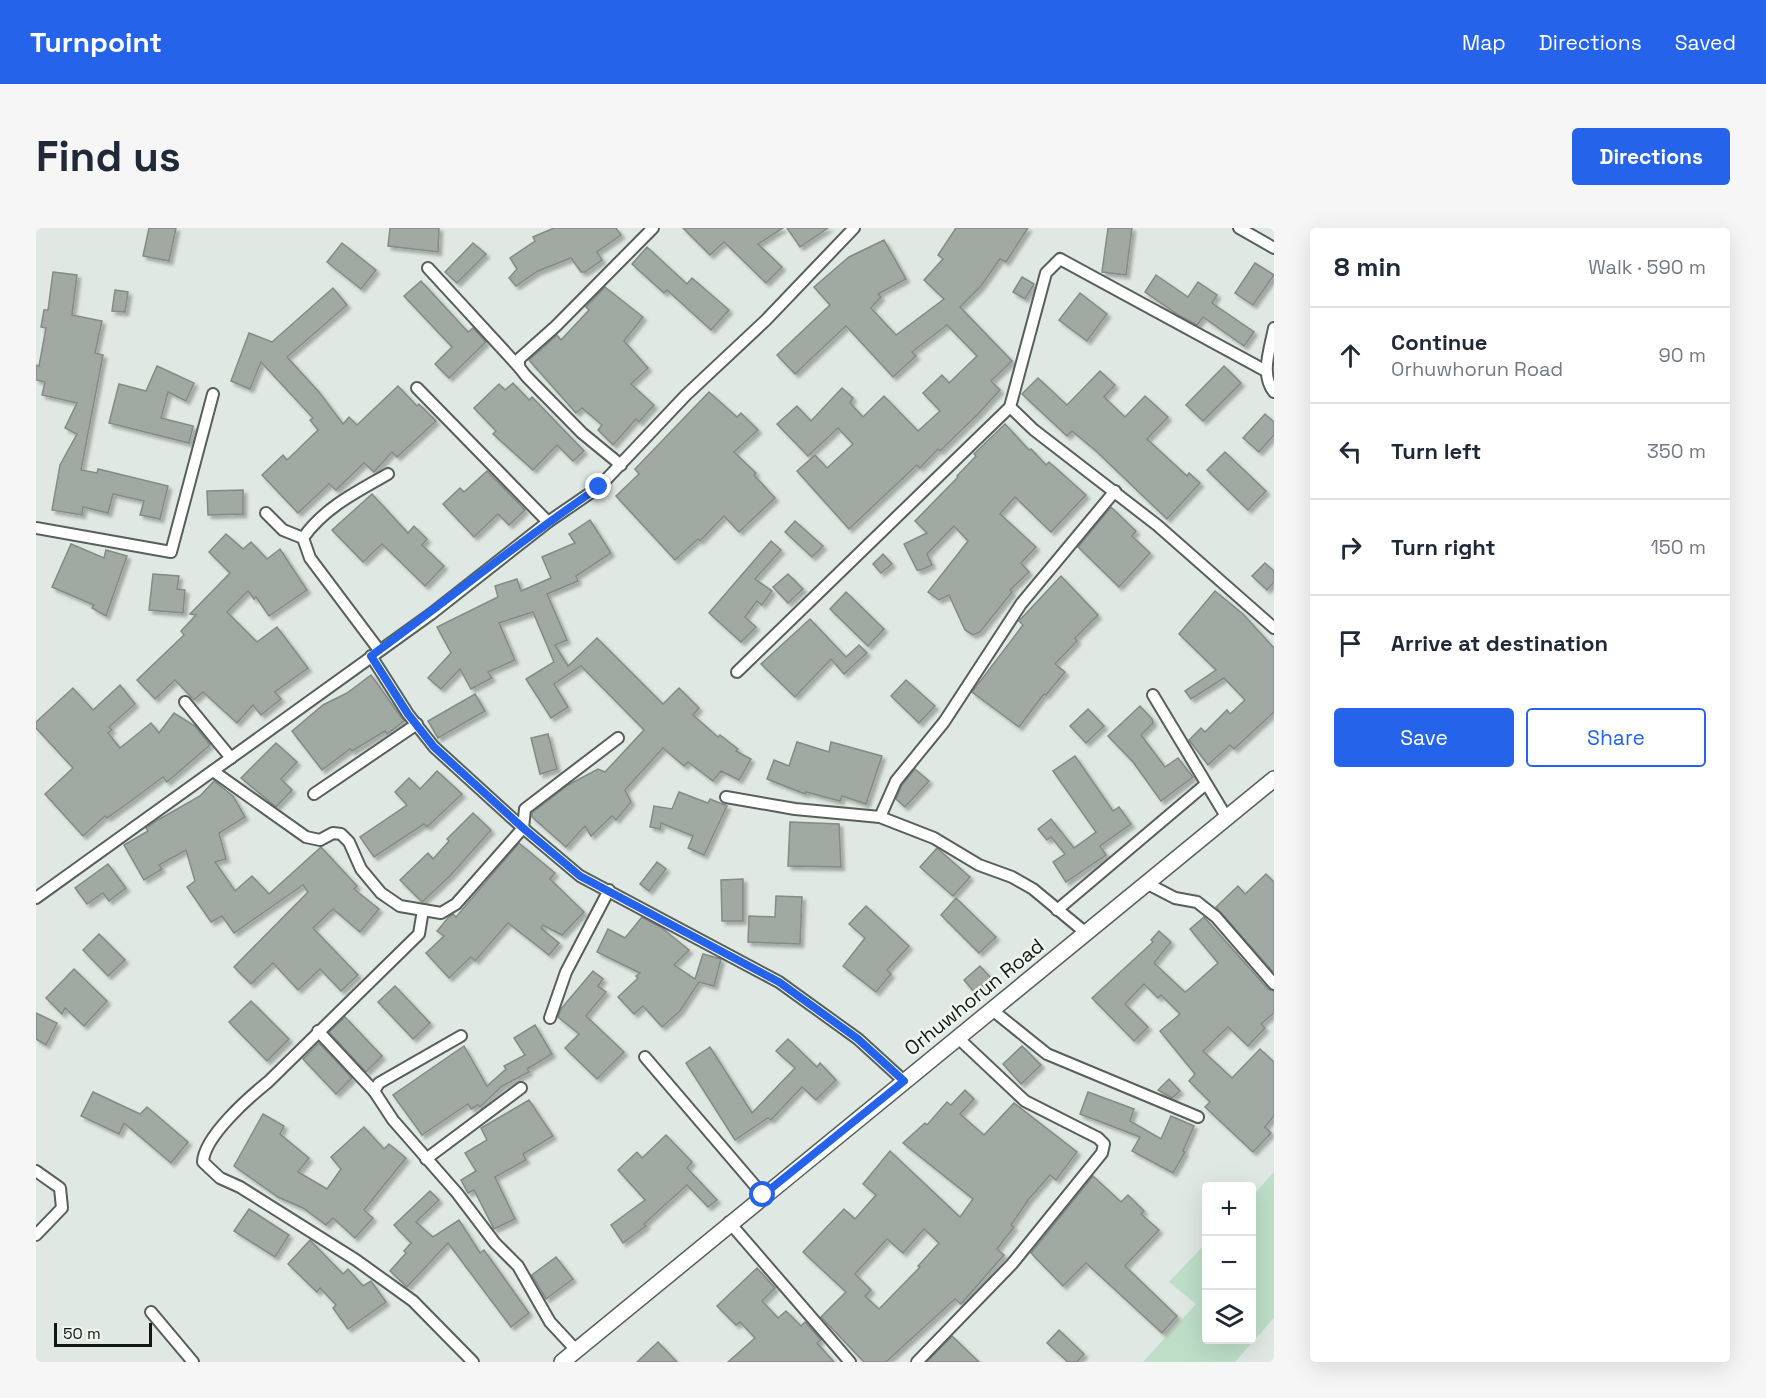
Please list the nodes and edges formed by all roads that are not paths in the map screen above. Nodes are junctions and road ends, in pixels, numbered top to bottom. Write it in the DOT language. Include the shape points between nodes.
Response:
graph roads {
  1 [pos="653,228"];
  2 [pos="854,228"];
  3 [pos="1239,228"];
  4 [pos="1274,248"];
  5 [pos="428,268"];
  6 [pos="1274,328"];
  7 [pos="519,367"];
  8 [pos="1266,371"];
  9 [pos="417,388"];
  10 [pos="1274,392"];
  11 [pos="213,394"];
  12 [pos="1010,407"];
  13 [pos="621,465"];
  14 [pos="388,474"];
  15 [pos="1115,491"];
  16 [pos="266,513"];
  17 [pos="548,522"];
  18 [pos="36,528"];
  19 [pos="303,538"];
  20 [pos="1274,628"];
  21 [pos="375,653"];
  22 [pos="737,672"];
  23 [pos="1153,695"];
  24 [pos="185,702"];
  25 [pos="417,724"];
  26 [pos="618,738"];
  27 [pos="231,758"];
  28 [pos="213,771"];
  29 [pos="1274,779"];
  30 [pos="1206,784"];
  31 [pos="314,794"];
  32 [pos="726,798"];
  33 [pos="880,817"];
  34 [pos="1227,818"];
  35 [pos="523,828"];
  36 [pos="1146,884"];
  37 [pos="609,890"];
  38 [pos="36,898"];
  39 [pos="423,910"];
  40 [pos="1057,910"];
  41 [pos="1086,933"];
  42 [pos="1274,984"];
  43 [pos="992,1010"];
  44 [pos="550,1018"];
  45 [pos="318,1031"];
  46 [pos="460,1036"];
  47 [pos="957,1037"];
  48 [pos="645,1057"];
  49 [pos="904,1081"];
  50 [pos="521,1088"];
  51 [pos="374,1091"];
  52 [pos="1198,1117"];
  53 [pos="426,1159"];
  54 [pos="36,1171"];
  55 [pos="763,1195"];
  56 [pos="729,1222"];
  57 [pos="36,1235"];
  58 [pos="151,1312"];
  59 [pos="576,1350"];
  60 [pos="193,1362"];
  61 [pos="473,1362"];
  62 [pos="562,1362"];
  63 [pos="850,1362"];
  64 [pos="917,1362"];
  1 -- 7 [label="street" via="519,359"];
  2 -- 13 [label="street"];
  3 -- 4 [label="street"];
  5 -- 7 [label="street"];
  6 -- 8 [label="street"];
  7 -- 13 [label="street" via="582,433"];
  8 -- 10 [label="street"];
  8 -- 12 [label="street" via="1060,259 1046,273"];
  9 -- 17 [label="street"];
  11 -- 18 [label="street" via="171,552"];
  12 -- 15 [label="street"];
  12 -- 22 [label="street"];
  13 -- 17 [label="street" via="599,487"];
  14 -- 19 [label="street" via="315,520"];
  15 -- 20 [label="street"];
  15 -- 33 [label="street" via="1021,604 944,722 896,781"];
  16 -- 19 [label="street" via="283,530"];
  17 -- 21 [label="street"];
  19 -- 21 [label="street" via="310,558"];
  21 -- 25 [label="street"];
  21 -- 27 [label="street"];
  23 -- 30 [label="street"];
  24 -- 27 [label="street"];
  25 -- 31 [label="street"];
  25 -- 35 [label="street" via="434,747"];
  26 -- 35 [label="street" via="525,809"];
  27 -- 28 [label="street"];
  28 -- 38 [label="street"];
  28 -- 39 [label="street" via="306,837 320,840 333,833 341,834 367,879 381,893 399,906"];
  29 -- 34 [label="street, Orhuwhorun Road"];
  30 -- 34 [label="street"];
  30 -- 40 [label="street"];
  32 -- 33 [label="street"];
  33 -- 40 [label="street" via="934,838 979,865 1012,877"];
  34 -- 36 [label="street, Orhuwhorun Road"];
  35 -- 37 [label="street" via="580,876"];
  35 -- 39 [label="street" via="450,910"];
  36 -- 41 [label="street, Orhuwhorun Road"];
  36 -- 42 [label="street" via="1175,898 1197,902 1216,916"];
  37 -- 44 [label="street" via="566,972"];
  37 -- 49 [label="street" via="779,982 858,1039"];
  39 -- 45 [label="street" via="419,934"];
  40 -- 41 [label="street"];
  41 -- 43 [label="street, Orhuwhorun Road"];
  43 -- 47 [label="street, Orhuwhorun Road"];
  43 -- 52 [label="street" via="1047,1054"];
  45 -- 51 [label="street"];
  45 -- 61 [label="street" via="243,1102 203,1150 203,1162 220,1178 356,1260 414,1302"];
  46 -- 51 [label="street" via="379,1083"];
  47 -- 49 [label="street, Orhuwhorun Road"];
  47 -- 64 [label="street" via="1024,1101 1104,1144 1102,1153 1012,1264"];
  48 -- 55 [label="street"];
  49 -- 55 [label="street, Orhuwhorun Road"];
  50 -- 53 [label="street"];
  51 -- 53 [label="street"];
  53 -- 59 [label="street" via="518,1266 550,1322"];
  54 -- 57 [label="street" via="60,1188 63,1202 62,1208"];
  55 -- 56 [label="street, Orhuwhorun Road"];
  56 -- 59 [label="street, Orhuwhorun Road"];
  56 -- 63 [label="street"];
  58 -- 60 [label="street"];
  59 -- 62 [label="street, Orhuwhorun Road"];
}
